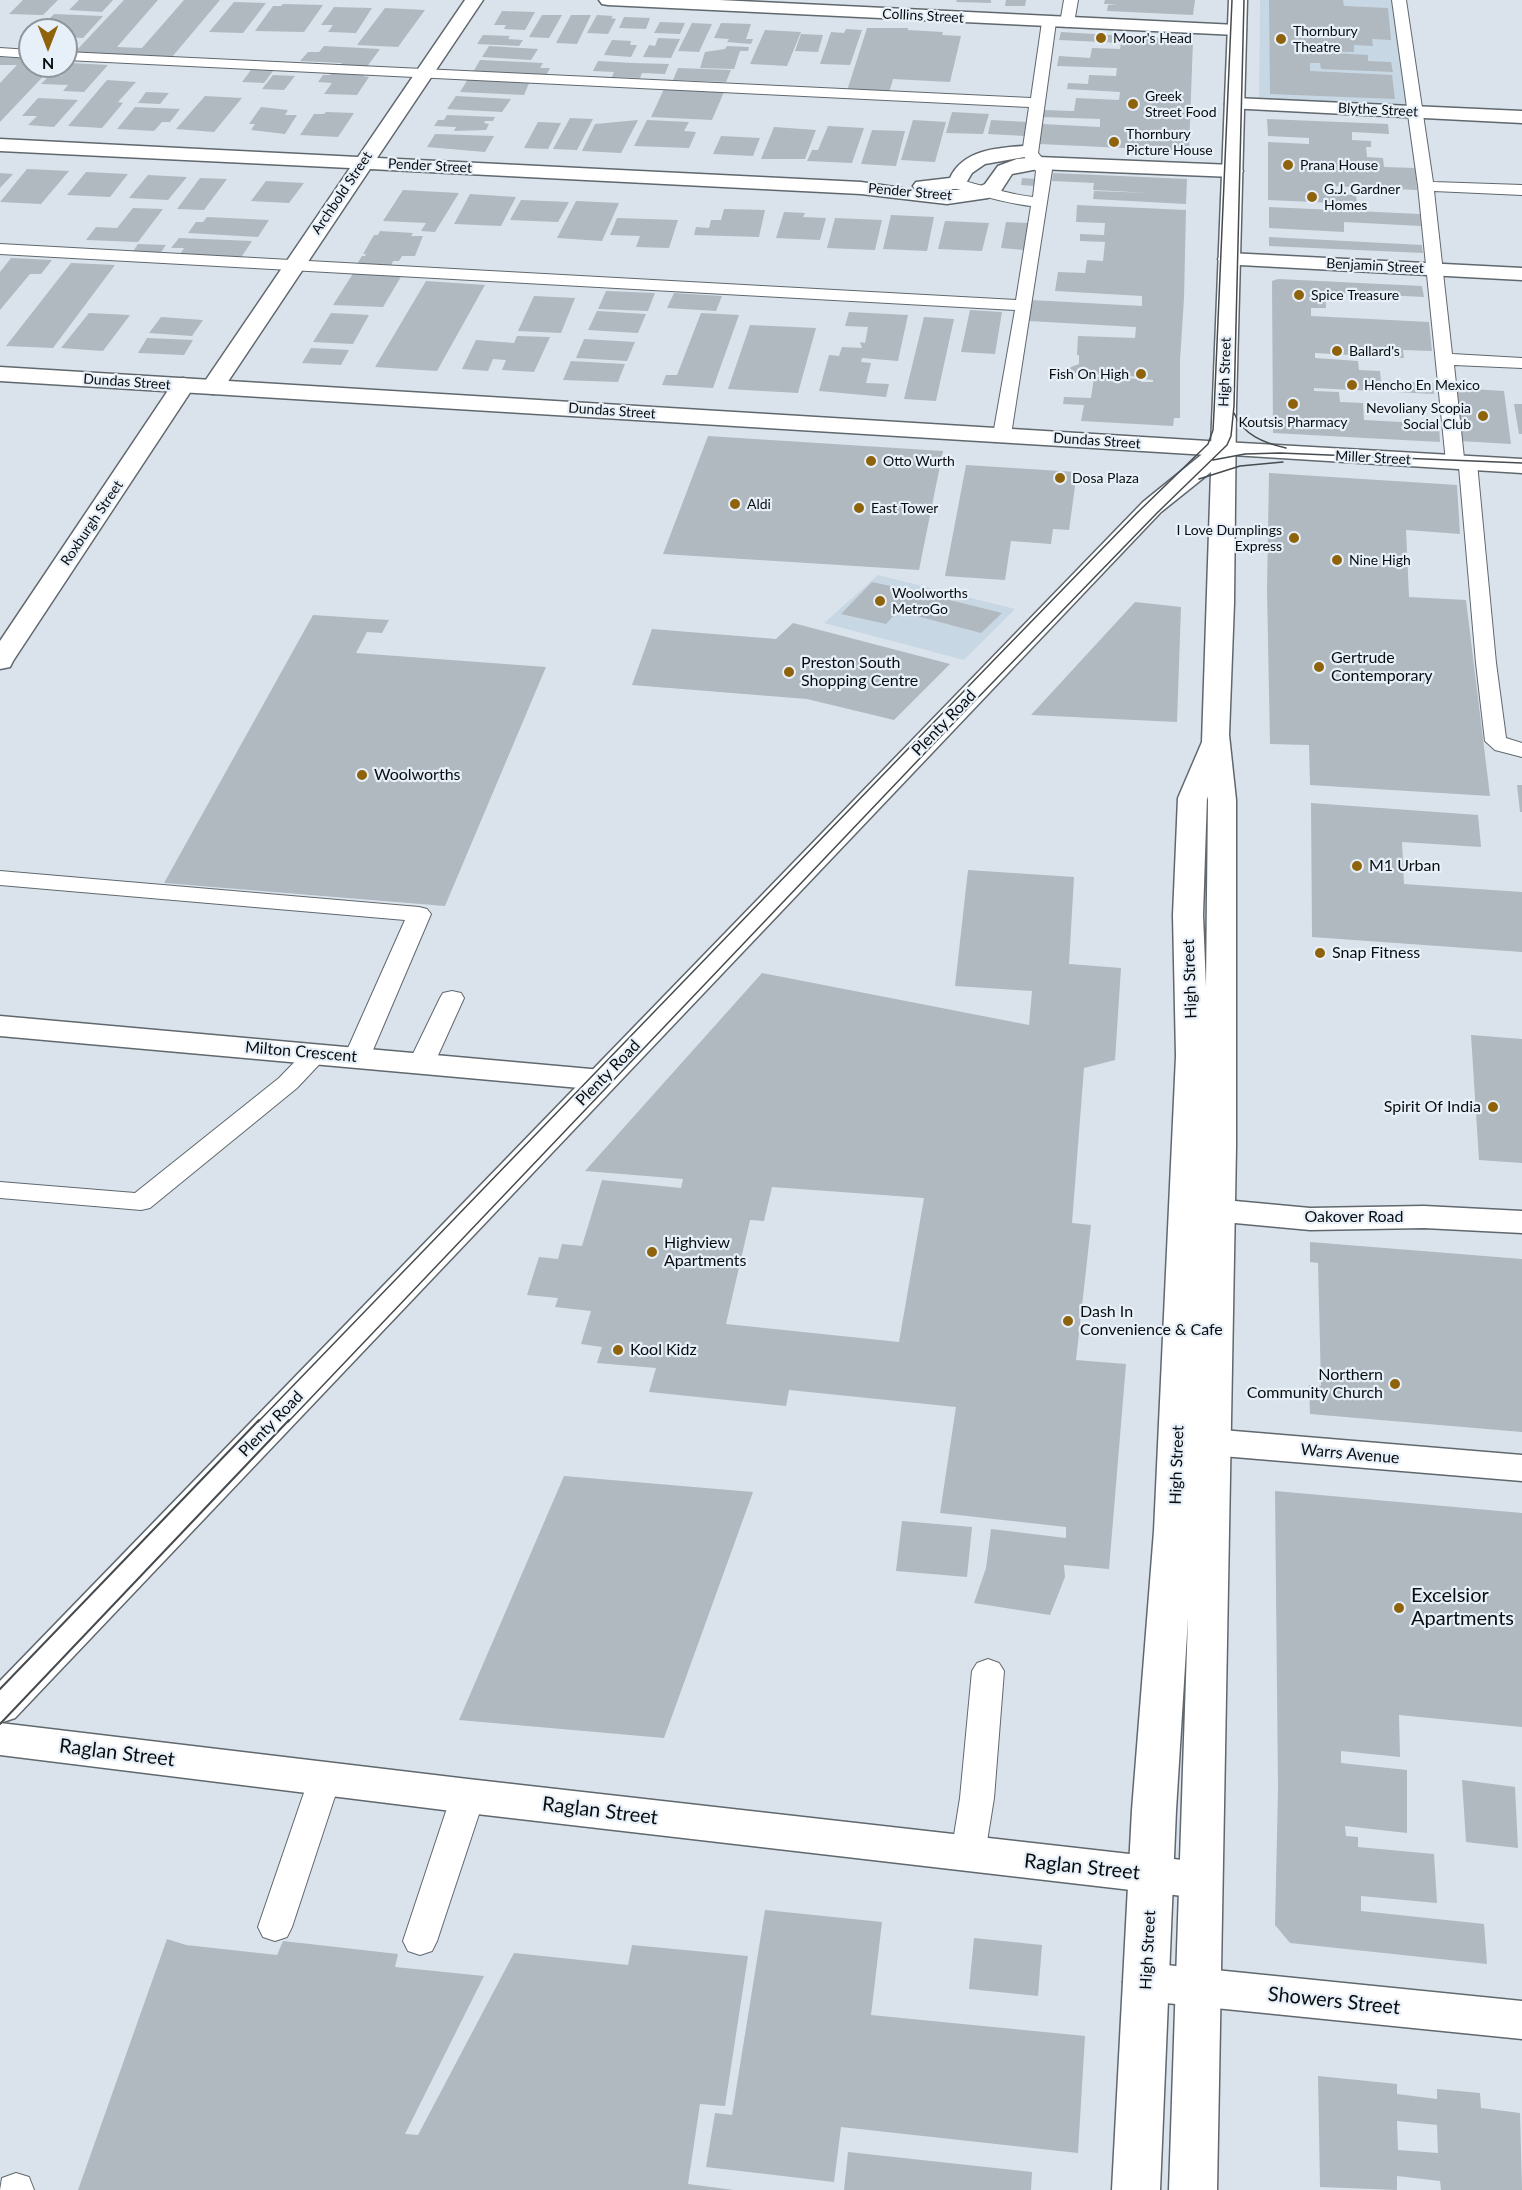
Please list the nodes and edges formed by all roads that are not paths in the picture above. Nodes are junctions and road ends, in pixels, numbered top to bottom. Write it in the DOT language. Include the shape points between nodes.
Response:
graph roads {
  1 [pos="474,0"];
  2 [pos="608,0"];
  3 [pos="1071,0"];
  4 [pos="1238,0"];
  5 [pos="1399,0"];
  6 [pos="1058,23"];
  7 [pos="1237,30"];
  8 [pos="0,52"];
  9 [pos="18,53"];
  10 [pos="78,57"];
  11 [pos="424,74"];
  12 [pos="1037,103"];
  13 [pos="1235,104"];
  14 [pos="1415,112"];
  15 [pos="1522,117"];
  16 [pos="0,145"];
  17 [pos="1035,157"];
  18 [pos="364,163"];
  19 [pos="1233,165"];
  20 [pos="956,184"];
  21 [pos="1426,186"];
  22 [pos="861,188"];
  23 [pos="1522,190"];
  24 [pos="987,191"];
  25 [pos="1040,202"];
  26 [pos="0,249"];
  27 [pos="1229,259"];
  28 [pos="293,266"];
  29 [pos="1434,269"];
  30 [pos="1522,274"];
  31 [pos="1023,305"];
  32 [pos="1445,359"];
  33 [pos="1522,363"];
  34 [pos="0,374"];
  35 [pos="183,385"];
  36 [pos="213,387"];
  37 [pos="1002,435"];
  38 [pos="1224,449"];
  39 [pos="1461,463"];
  40 [pos="1522,466"];
  41 [pos="0,661"];
  42 [pos="1215,743"];
  43 [pos="1522,750"];
  44 [pos="0,878"];
  45 [pos="1188,915"];
  46 [pos="1221,916"];
  47 [pos="452,998"];
  48 [pos="0,1026"];
  49 [pos="317,1053"];
  50 [pos="357,1057"];
  51 [pos="1206,1057"];
  52 [pos="422,1062"];
  53 [pos="602,1080"];
  54 [pos="0,1190"];
  55 [pos="1203,1209"];
  56 [pos="1522,1222"];
  57 [pos="1194,1441"];
  58 [pos="1522,1468"];
  59 [pos="988,1671"];
  60 [pos="0,1707"];
  61 [pos="0,1739"];
  62 [pos="325,1778"];
  63 [pos="468,1796"];
  64 [pos="968,1854"];
  65 [pos="1152,1875"];
  66 [pos="1200,1880"];
  67 [pos="275,1927"];
  68 [pos="420,1941"];
  69 [pos="1146,1982"];
  70 [pos="1197,1989"];
  71 [pos="1522,2020"];
  72 [pos="1136,2190"];
  73 [pos="1193,2190"];
  1 -- 11 [label="street, Archbold Street"];
  2 -- 6 [label="street, Collins Street"];
  3 -- 6 [label="lane"];
  4 -- 7 [label="street, High Street"];
  5 -- 14 [label="lane"];
  6 -- 7 [label="street, Collins Street"];
  6 -- 12 [label="lane"];
  7 -- 13 [label="street, High Street"];
  8 -- 9 [label="lane"];
  10 -- 11 [label="lane"];
  11 -- 12 [label="lane"];
  11 -- 18 [label="street, Archbold Street"];
  12 -- 17 [label="lane"];
  13 -- 14 [label="street, Blythe Street"];
  13 -- 19 [label="street, High Street"];
  14 -- 15 [label="street, Blythe Street"];
  14 -- 21 [label="lane"];
  16 -- 18 [label="street, Pender Street"];
  17 -- 19 [label="street, Pender Street"];
  17 -- 20 [label="street, Pender Street" via="992,156 973,162 963,170"];
  17 -- 24 [label="street, Pender Street" via="1001,171 994,187"];
  17 -- 25 [label="lane" via="1044,170"];
  18 -- 22 [label="street, Pender Street"];
  18 -- 28 [label="street, Archbold Street"];
  19 -- 27 [label="street, High Street"];
  20 -- 22 [label="street, Pender Street"];
  20 -- 24 [label="lane"];
  21 -- 23 [label="lane"];
  21 -- 29 [label="lane"];
  22 -- 24 [label="street, Pender Street" via="943,197"];
  24 -- 25 [label="lane" via="1007,199"];
  25 -- 31 [label="lane"];
  26 -- 28 [label="lane"];
  27 -- 29 [label="street, Benjamin Street"];
  27 -- 38 [label="street, High Street"];
  28 -- 31 [label="lane"];
  28 -- 36 [label="street, Archbold Street"];
  29 -- 30 [label="street, Benjamin Street"];
  29 -- 32 [label="lane"];
  31 -- 37 [label="lane"];
  32 -- 33 [label="lane"];
  32 -- 39 [label="lane"];
  34 -- 35 [label="street, Dundas Street"];
  35 -- 36 [label="street, Dundas Street"];
  35 -- 41 [label="street, Roxburgh Street"];
  36 -- 37 [label="street, Dundas Street"];
  37 -- 38 [label="street, Dundas Street"];
  38 -- 39 [label="street, Miller Street"];
  38 -- 42 [label="street, High Street"];
  38 -- 53 [label="street, Plenty Road" via="1152,507"];
  39 -- 40 [label="street, Miller Street"];
  39 -- 43 [label="lane" via="1496,741"];
  42 -- 45 [label="street, High Street" via="1192,798"];
  42 -- 46 [label="street, High Street" via="1222,800"];
  44 -- 50 [label="lane" via="418,914"];
  45 -- 46 [label="street"];
  45 -- 51 [label="street, High Street"];
  46 -- 51 [label="street, High Street"];
  47 -- 52 [label="lane"];
  48 -- 49 [label="street, Milton Crescent"];
  49 -- 50 [label="street, Milton Crescent"];
  49 -- 54 [label="lane" via="288,1083 141,1202"];
  50 -- 52 [label="street, Milton Crescent"];
  51 -- 55 [label="street, High Street"];
  52 -- 53 [label="street, Milton Crescent"];
  53 -- 60 [label="street, Plenty Road"];
  55 -- 56 [label="street, Oakover Road" via="1310,1219 1424,1217"];
  55 -- 57 [label="street, High Street"];
  57 -- 58 [label="street, Warrs Avenue"];
  57 -- 65 [label="street, High Street" via="1174,1531"];
  57 -- 66 [label="street, High Street"];
  59 -- 64 [label="lane"];
  61 -- 62 [label="street, Raglan Street"];
  62 -- 63 [label="street, Raglan Street"];
  62 -- 67 [label="lane"];
  63 -- 64 [label="street, Raglan Street"];
  63 -- 68 [label="lane"];
  64 -- 65 [label="street, Raglan Street"];
  65 -- 66 [label="street, Raglan Street"];
  65 -- 69 [label="street, High Street"];
  66 -- 70 [label="street, High Street"];
  69 -- 70 [label="street, Showers Street"];
  69 -- 72 [label="street, High Street"];
  70 -- 71 [label="street, Showers Street"];
  70 -- 73 [label="street, High Street"];
}
